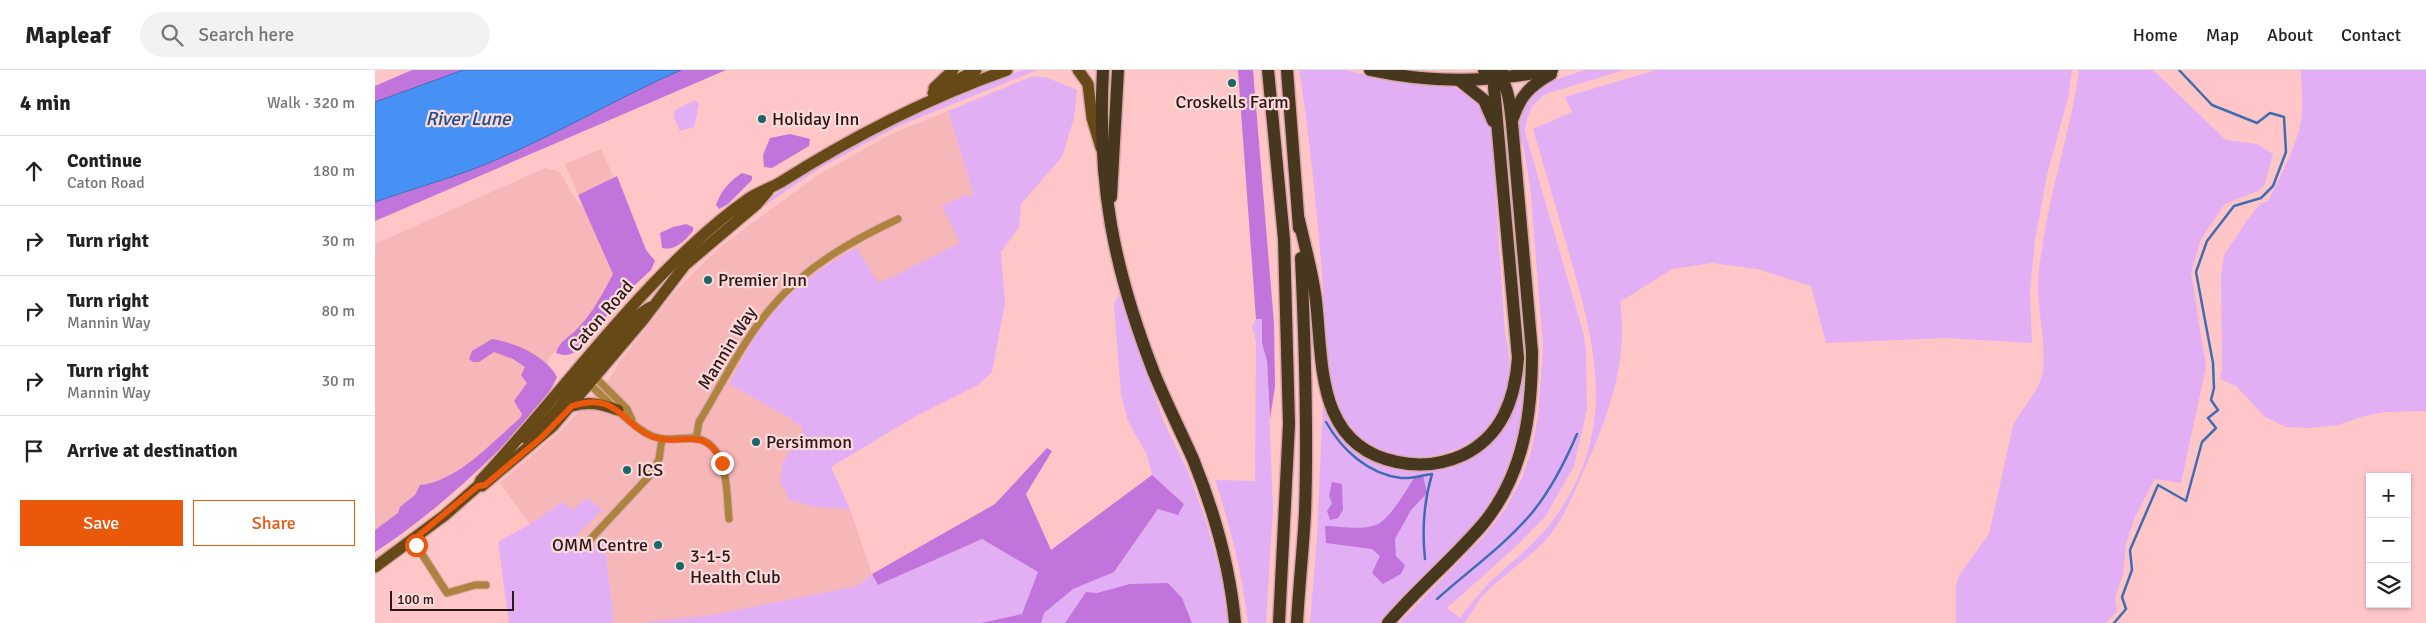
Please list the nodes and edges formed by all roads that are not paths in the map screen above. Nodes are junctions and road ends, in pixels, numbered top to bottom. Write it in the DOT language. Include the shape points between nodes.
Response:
graph roads {
  1 [pos="953,70"];
  2 [pos="976,70"];
  3 [pos="1007,70"];
  4 [pos="1078,70"];
  5 [pos="1103,70"];
  6 [pos="1118,70"];
  7 [pos="1268,70"];
  8 [pos="1287,70"];
  9 [pos="1371,70"];
  10 [pos="1483,70"];
  11 [pos="1552,70"];
  12 [pos="1558,70"];
  13 [pos="1499,76"];
  14 [pos="1459,80"];
  15 [pos="924,98"];
  16 [pos="893,118"];
  17 [pos="1512,123"];
  18 [pos="1497,131"];
  19 [pos="1101,148"];
  20 [pos="898,219"];
  21 [pos="1299,220"];
  22 [pos="1109,222"];
  23 [pos="673,270"];
  24 [pos="586,375"];
  25 [pos="572,406"];
  26 [pos="618,410"];
  27 [pos="634,423"];
  28 [pos="696,438"];
  29 [pos="662,439"];
  30 [pos="478,486"];
  31 [pos="729,519"];
  32 [pos="413,540"];
  33 [pos="585,545"];
  34 [pos="375,567"];
  35 [pos="486,585"];
  36 [pos="1235,623"];
  37 [pos="1279,623"];
  38 [pos="1297,623"];
  39 [pos="1388,623"];
  1 -- 15 [label="main road"];
  2 -- 15 [label="main road, Caton Road"];
  3 -- 16 [label="main road, Caton Road"];
  4 -- 19 [label="main road" via="1088,84 1092,118"];
  5 -- 19 [label="highway"];
  6 -- 22 [label="highway"];
  7 -- 37 [label="highway" via="1283,239 1289,424"];
  8 -- 21 [label="highway"];
  9 -- 14 [label="highway" via="1417,78"];
  10 -- 13 [label="highway"];
  11 -- 13 [label="highway"];
  12 -- 17 [label="highway" via="1529,88 1517,106"];
  13 -- 14 [label="highway"];
  13 -- 17 [label="highway" via="1508,92"];
  13 -- 18 [label="highway"];
  14 -- 18 [label="highway" via="1484,100"];
  15 -- 16 [label="main road, Caton Road"];
  16 -- 23 [label="main road, Caton Road" via="769,189 757,204"];
  17 -- 39 [label="highway" via="1532,352 1528,427 1516,466 1484,522"];
  18 -- 21 [label="highway" via="1517,358 1514,392 1497,426 1480,444 1456,458 1426,465 1389,461 1358,444 1338,422 1326,395 1316,300"];
  19 -- 22 [label="highway"];
  20 -- 28 [label="street, Mannin Way" via="826,258 771,308 699,422"];
  21 -- 38 [label="highway" via="1306,428 1305,514"];
  22 -- 36 [label="highway" via="1120,273 1140,334 1214,518 1226,563"];
  23 -- 24 [label="main road, Caton Road"];
  23 -- 24 [label="main road, Caton Road" via="653,306 638,314"];
  24 -- 25 [label="main road, Caton Road"];
  24 -- 26 [label="street"];
  24 -- 27 [label="street" via="627,409"];
  24 -- 30 [label="main road, Caton Road" via="532,435 516,442"];
  25 -- 26 [label="main road" via="596,403"];
  25 -- 30 [label="main road, Caton Road" via="541,438 485,485"];
  26 -- 27 [label="street"];
  27 -- 29 [label="street" via="648,434"];
  28 -- 29 [label="street"];
  28 -- 31 [label="street" via="709,443 719,457"];
  29 -- 33 [label="street" via="653,472"];
  30 -- 32 [label="main road, Caton Road"];
  32 -- 34 [label="main road, Caton Road"];
  32 -- 35 [label="street" via="447,593"];
}
